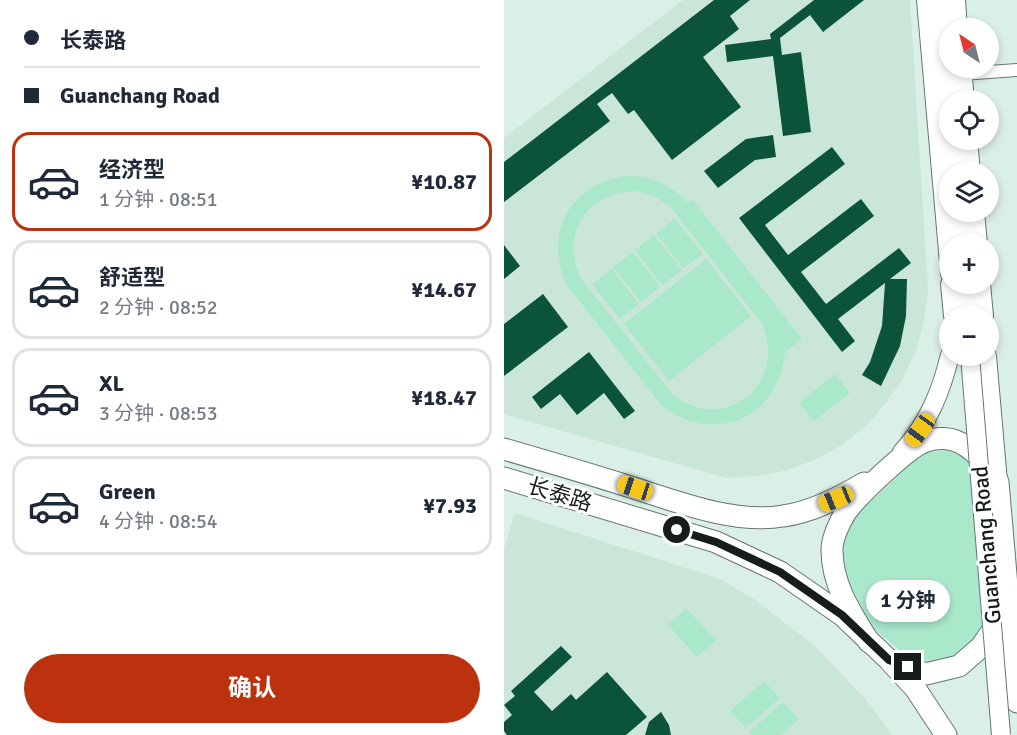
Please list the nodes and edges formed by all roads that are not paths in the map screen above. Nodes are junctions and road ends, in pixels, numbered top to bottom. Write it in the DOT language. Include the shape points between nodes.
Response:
graph roads {
  1 [pos="926,0"];
  2 [pos="940,0"];
  3 [pos="956,0"];
  4 [pos="957,18"];
  5 [pos="999,70"];
  6 [pos="1017,70"];
  7 [pos="948,90"];
  8 [pos="946,234"];
  9 [pos="947,366"];
  10 [pos="971,366"];
  11 [pos="988,366"];
  12 [pos="504,449"];
  13 [pos="887,470"];
  14 [pos="504,477"];
  15 [pos="998,482"];
  16 [pos="1008,594"];
  17 [pos="869,642"];
  18 [pos="889,660"];
  19 [pos="1017,702"];
  20 [pos="946,735"];
  21 [pos="1001,735"];
  1 -- 8 [label="main road"];
  2 -- 7 [label="main road"];
  3 -- 4 [label="main road"];
  5 -- 6 [label="street"];
  9 -- 13 [label="main road" via="934,406 908,447"];
  10 -- 21 [label="main road, Guanchang Road, bridge"];
  11 -- 15 [label="main road, Guanchang Road"];
  12 -- 13 [label="highway, 长泰路" via="717,513 752,517 782,517 810,509"];
  13 -- 15 [label="highway" via="923,442 939,438 956,441 981,457"];
  13 -- 17 [label="highway" via="846,512 832,547 840,592"];
  14 -- 17 [label="highway, 长泰路" via="716,542 780,572 842,615"];
  15 -- 16 [label="highway, Guanchang Road"];
  16 -- 18 [label="highway" via="999,623 981,647 959,666 926,674"];
  16 -- 19 [label="highway, Guanchang Road"];
  17 -- 18 [label="highway"];
  18 -- 20 [label="highway" via="915,688"];
}
